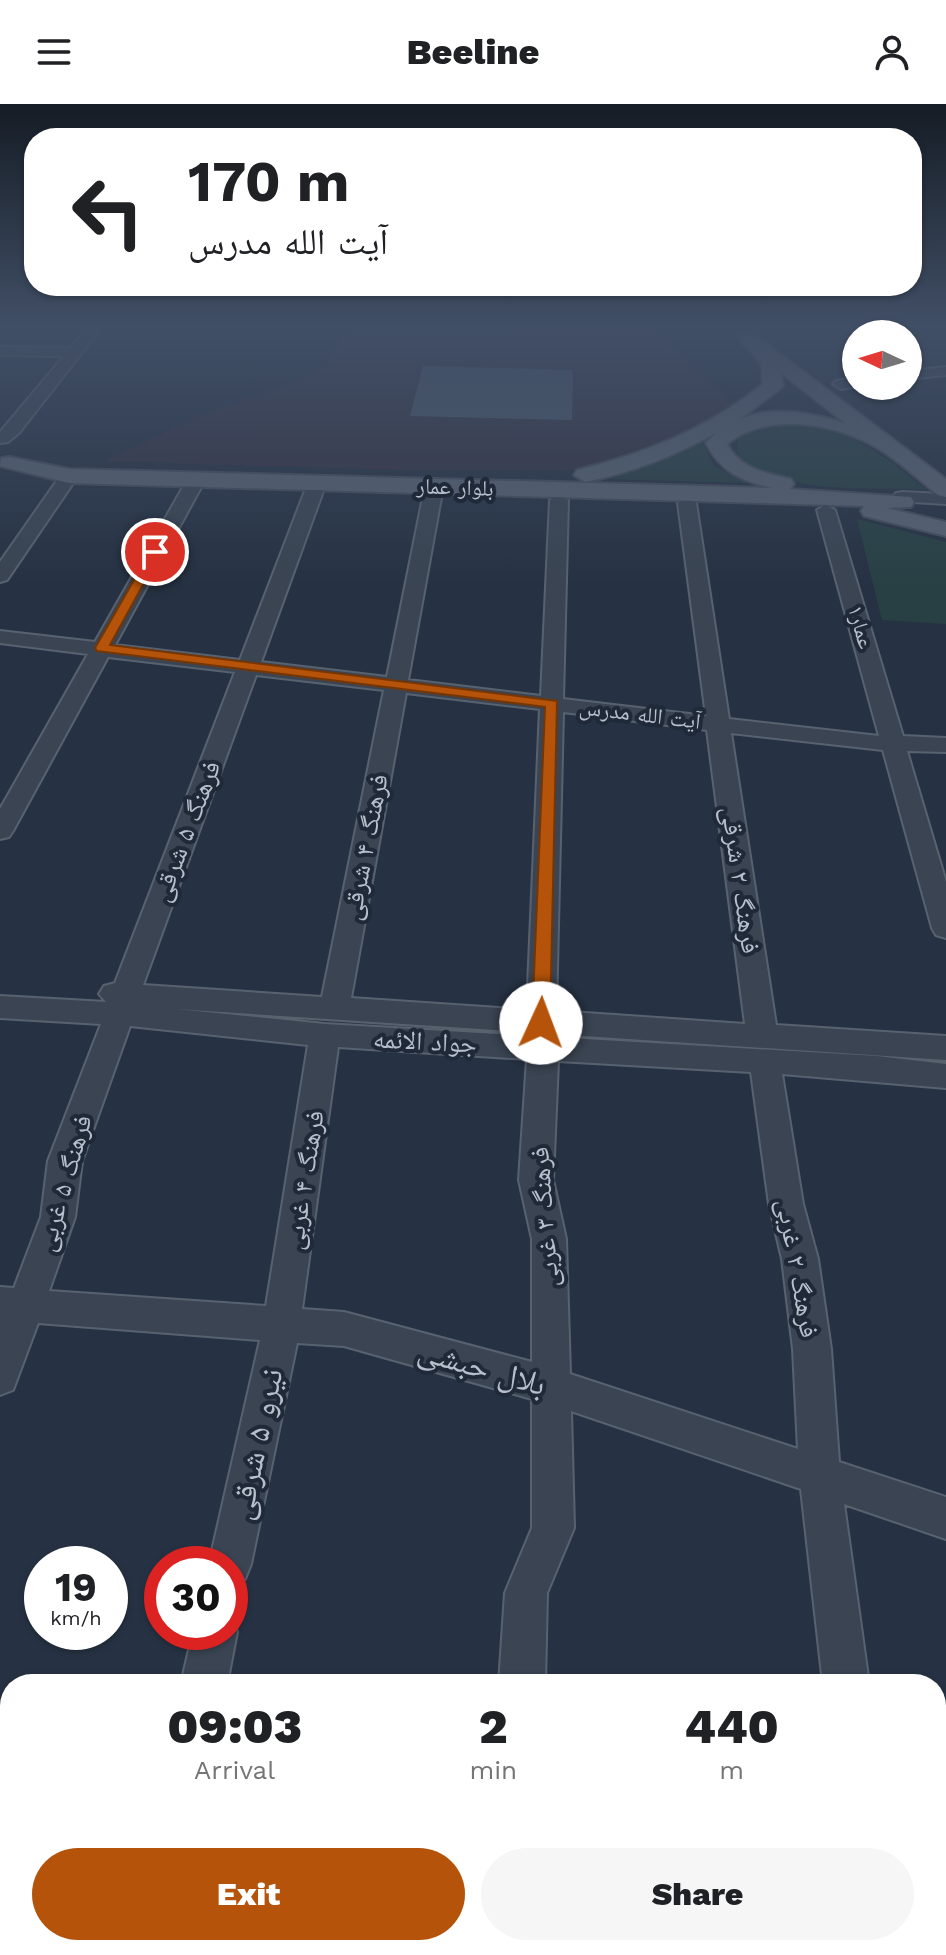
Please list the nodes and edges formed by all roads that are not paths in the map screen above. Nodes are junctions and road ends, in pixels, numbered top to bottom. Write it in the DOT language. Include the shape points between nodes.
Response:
graph roads {
  1 [pos="32,414"];
  2 [pos="733,414"];
  3 [pos="848,414"];
  4 [pos="15,440"];
  5 [pos="886,444"];
  6 [pos="5,464"];
  7 [pos="69,476"];
  8 [pos="196,480"];
  9 [pos="382,481"];
  10 [pos="317,483"];
  11 [pos="434,487"];
  12 [pos="555,490"];
  13 [pos="809,490"];
  14 [pos="946,490"];
  15 [pos="634,491"];
  16 [pos="902,499"];
  17 [pos="946,499"];
  18 [pos="687,503"];
  19 [pos="946,505"];
  20 [pos="826,510"];
  21 [pos="946,529"];
  22 [pos="0,576"];
  23 [pos="0,637"];
  24 [pos="102,648"];
  25 [pos="248,666"];
  26 [pos="396,685"];
  27 [pos="552,704"];
  28 [pos="719,724"];
  29 [pos="894,743"];
  30 [pos="946,745"];
  31 [pos="0,831"];
  32 [pos="946,928"];
  33 [pos="0,987"];
  34 [pos="122,1005"];
  35 [pos="0,1007"];
  36 [pos="330,1022"];
  37 [pos="542,1036"];
  38 [pos="764,1048"];
  39 [pos="946,1048"];
  40 [pos="946,1076"];
  41 [pos="13,1305"];
  42 [pos="282,1324"];
  43 [pos="0,1377"];
  44 [pos="552,1386"];
  45 [pos="820,1476"];
  46 [pos="946,1518"];
  47 [pos="234,1546"];
  48 [pos="211,1650"];
  49 [pos="206,1674"];
  50 [pos="522,1674"];
  51 [pos="845,1674"];
  1 -- 4 [label="street"];
  2 -- 12 [label="main road" via="658,457"];
  3 -- 5 [label="main road"];
  4 -- 6 [label="main road" via="27,444 29,452"];
  4 -- 9 [label="main road, بلوار عمار" via="97,469"];
  5 -- 13 [label="main road" via="818,420 790,419 728,429 716,443 720,456 743,472"];
  5 -- 14 [label="main road"];
  6 -- 7 [label="main road, بلوار عمار"];
  7 -- 8 [label="main road, بلوار عمار"];
  7 -- 22 [label="street"];
  8 -- 10 [label="main road, بلوار عمار"];
  8 -- 24 [label="street"];
  9 -- 10 [label="main road, بلوار عمار"];
  9 -- 11 [label="main road, بلوار عمار"];
  9 -- 12 [label="main road, بلوار عمار"];
  10 -- 25 [label="street, فرهنگ ۵ شرقی"];
  11 -- 15 [label="main road, بلوار عمار"];
  11 -- 26 [label="street, فرهنگ ۴ شرقی"];
  12 -- 13 [label="main road, بلوار عمار"];
  12 -- 27 [label="street, فرهنگ ۳ غربی"];
  13 -- 16 [label="main road, بلوار عمار"];
  15 -- 16 [label="main road, بلوار عمار"];
  15 -- 21 [label="main road" via="840,505"];
  16 -- 17 [label="street"];
  16 -- 19 [label="street"];
  18 -- 28 [label="street, فرهنگ ۲ شرقی"];
  20 -- 29 [label="street, عمار۱"];
  23 -- 24 [label="street, آیت الله مدرس"];
  24 -- 25 [label="street, آیت الله مدرس"];
  24 -- 31 [label="street"];
  25 -- 26 [label="street, آیت الله مدرس"];
  25 -- 34 [label="street, فرهنگ ۵ شرقی"];
  26 -- 27 [label="street, آیت الله مدرس"];
  26 -- 36 [label="street, فرهنگ ۴ شرقی"];
  27 -- 28 [label="street, آیت الله مدرس"];
  27 -- 37 [label="street, فرهنگ ۳ غربی"];
  28 -- 29 [label="street, آیت الله مدرس"];
  28 -- 38 [label="street, فرهنگ ۲ شرقی"];
  29 -- 30 [label="street, آیت الله مدرس"];
  29 -- 32 [label="street, عمار۱"];
  33 -- 34 [label="street, جواد الائمه"];
  34 -- 35 [label="street, جواد الائمه"];
  34 -- 36 [label="street, جواد الائمه"];
  34 -- 41 [label="street, فرهنگ ۵ غربی" via="65,1161 58,1217"];
  36 -- 37 [label="street, جواد الائمه"];
  36 -- 42 [label="street, فرهنگ ۴ غربی"];
  37 -- 38 [label="street, جواد الائمه"];
  37 -- 44 [label="street, فرهنگ ۳ غربی" via="536,1180 549,1239"];
  38 -- 39 [label="street, جواد الائمه"];
  38 -- 40 [label="street, جواد الائمه"];
  38 -- 45 [label="street, فرهنگ ۲ غربی" via="812,1349"];
  41 -- 42 [label="street, بلال حبشی"];
  41 -- 43 [label="street, فرهنگ ۵ غربی"];
  42 -- 44 [label="street, بلال حبشی" via="344,1329"];
  42 -- 47 [label="street, نیرو ۵ شرقی"];
  44 -- 45 [label="street, بلال حبشی"];
  44 -- 50 [label="street, فرهنگ ۳ غربی" via="553,1528 526,1593"];
  45 -- 46 [label="street, بلال حبشی"];
  45 -- 51 [label="street, فرهنگ ۲ غربی"];
  48 -- 49 [label="street"];
}
